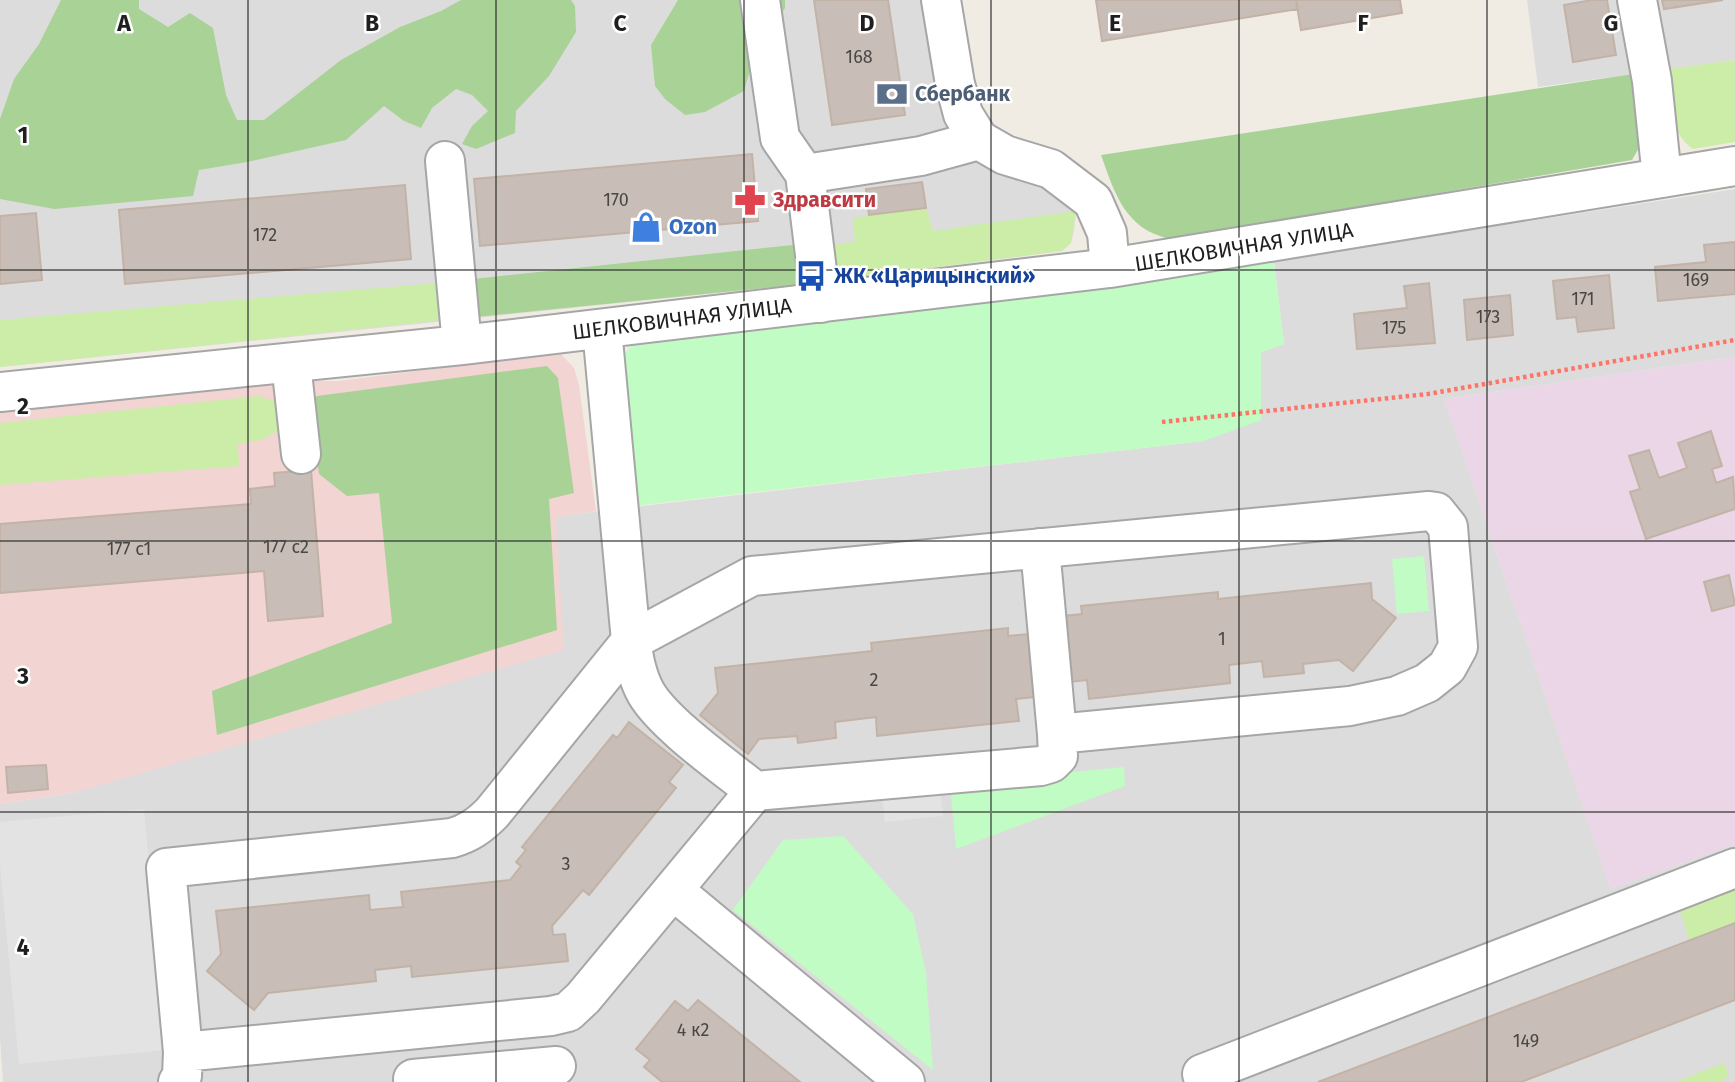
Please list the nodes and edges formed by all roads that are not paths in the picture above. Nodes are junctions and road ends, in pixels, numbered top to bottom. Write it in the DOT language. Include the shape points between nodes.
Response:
graph roads {
  1 [pos="760,0"];
  2 [pos="941,0"];
  3 [pos="1637,0"];
  4 [pos="979,140"];
  5 [pos="445,161"];
  6 [pos="1735,166"];
  7 [pos="805,174"];
  8 [pos="1662,178"];
  9 [pos="1110,268"];
  10 [pos="821,303"];
  11 [pos="601,329"];
  12 [pos="462,345"];
  13 [pos="291,363"];
  14 [pos="0,392"];
  15 [pos="301,454"];
  16 [pos="1040,548"];
  17 [pos="631,642"];
  18 [pos="1057,734"];
  19 [pos="755,792"];
  20 [pos="1735,868"];
  21 [pos="673,890"];
  22 [pos="551,1016"];
  23 [pos="408,1030"];
  24 [pos="181,1067"];
  25 [pos="565,1074"];
  26 [pos="413,1081"];
  27 [pos="905,1082"];
  28 [pos="1205,1082"];
  1 -- 7 [label="street" via="780,138"];
  2 -- 4 [label="street" via="963,114"];
  3 -- 8 [label="street" via="1653,80"];
  4 -- 7 [label="street" via="921,156"];
  4 -- 9 [label="street" via="1005,155 1051,169 1093,201 1107,233"];
  5 -- 12 [label="street"];
  6 -- 8 [label="street, ШЕЛКОВИЧНАЯ УЛИЦА"];
  7 -- 10 [label="street"];
  8 -- 9 [label="street, ШЕЛКОВИЧНАЯ УЛИЦА"];
  9 -- 10 [label="street, ШЕЛКОВИЧНАЯ УЛИЦА"];
  10 -- 11 [label="street, ШЕЛКОВИЧНАЯ УЛИЦА"];
  11 -- 12 [label="street, ШЕЛКОВИЧНАЯ УЛИЦА"];
  11 -- 17 [label="street"];
  12 -- 13 [label="street, ШЕЛКОВИЧНАЯ УЛИЦА"];
  13 -- 14 [label="street, ШЕЛКОВИЧНАЯ УЛИЦА"];
  13 -- 15 [label="street"];
  16 -- 17 [label="street" via="752,576"];
  16 -- 18 [label="street"];
  16 -- 18 [label="street" via="1429,511 1436,512 1448,527 1458,647 1447,667 1427,683 1397,696 1350,706"];
  17 -- 19 [label="street" via="637,672 664,717"];
  17 -- 24 [label="street" via="492,813 466,834 159,869"];
  18 -- 19 [label="street" via="1058,756 1041,766"];
  19 -- 21 [label="street"];
  20 -- 28 [label="street" via="1202,1074"];
  21 -- 22 [label="street" via="583,998 568,1012"];
  21 -- 27 [label="street"];
  22 -- 23 [label="street"];
  22 -- 25 [label="street"];
  23 -- 24 [label="street"];
  23 -- 26 [label="street"];
  25 -- 26 [label="street"];
}
